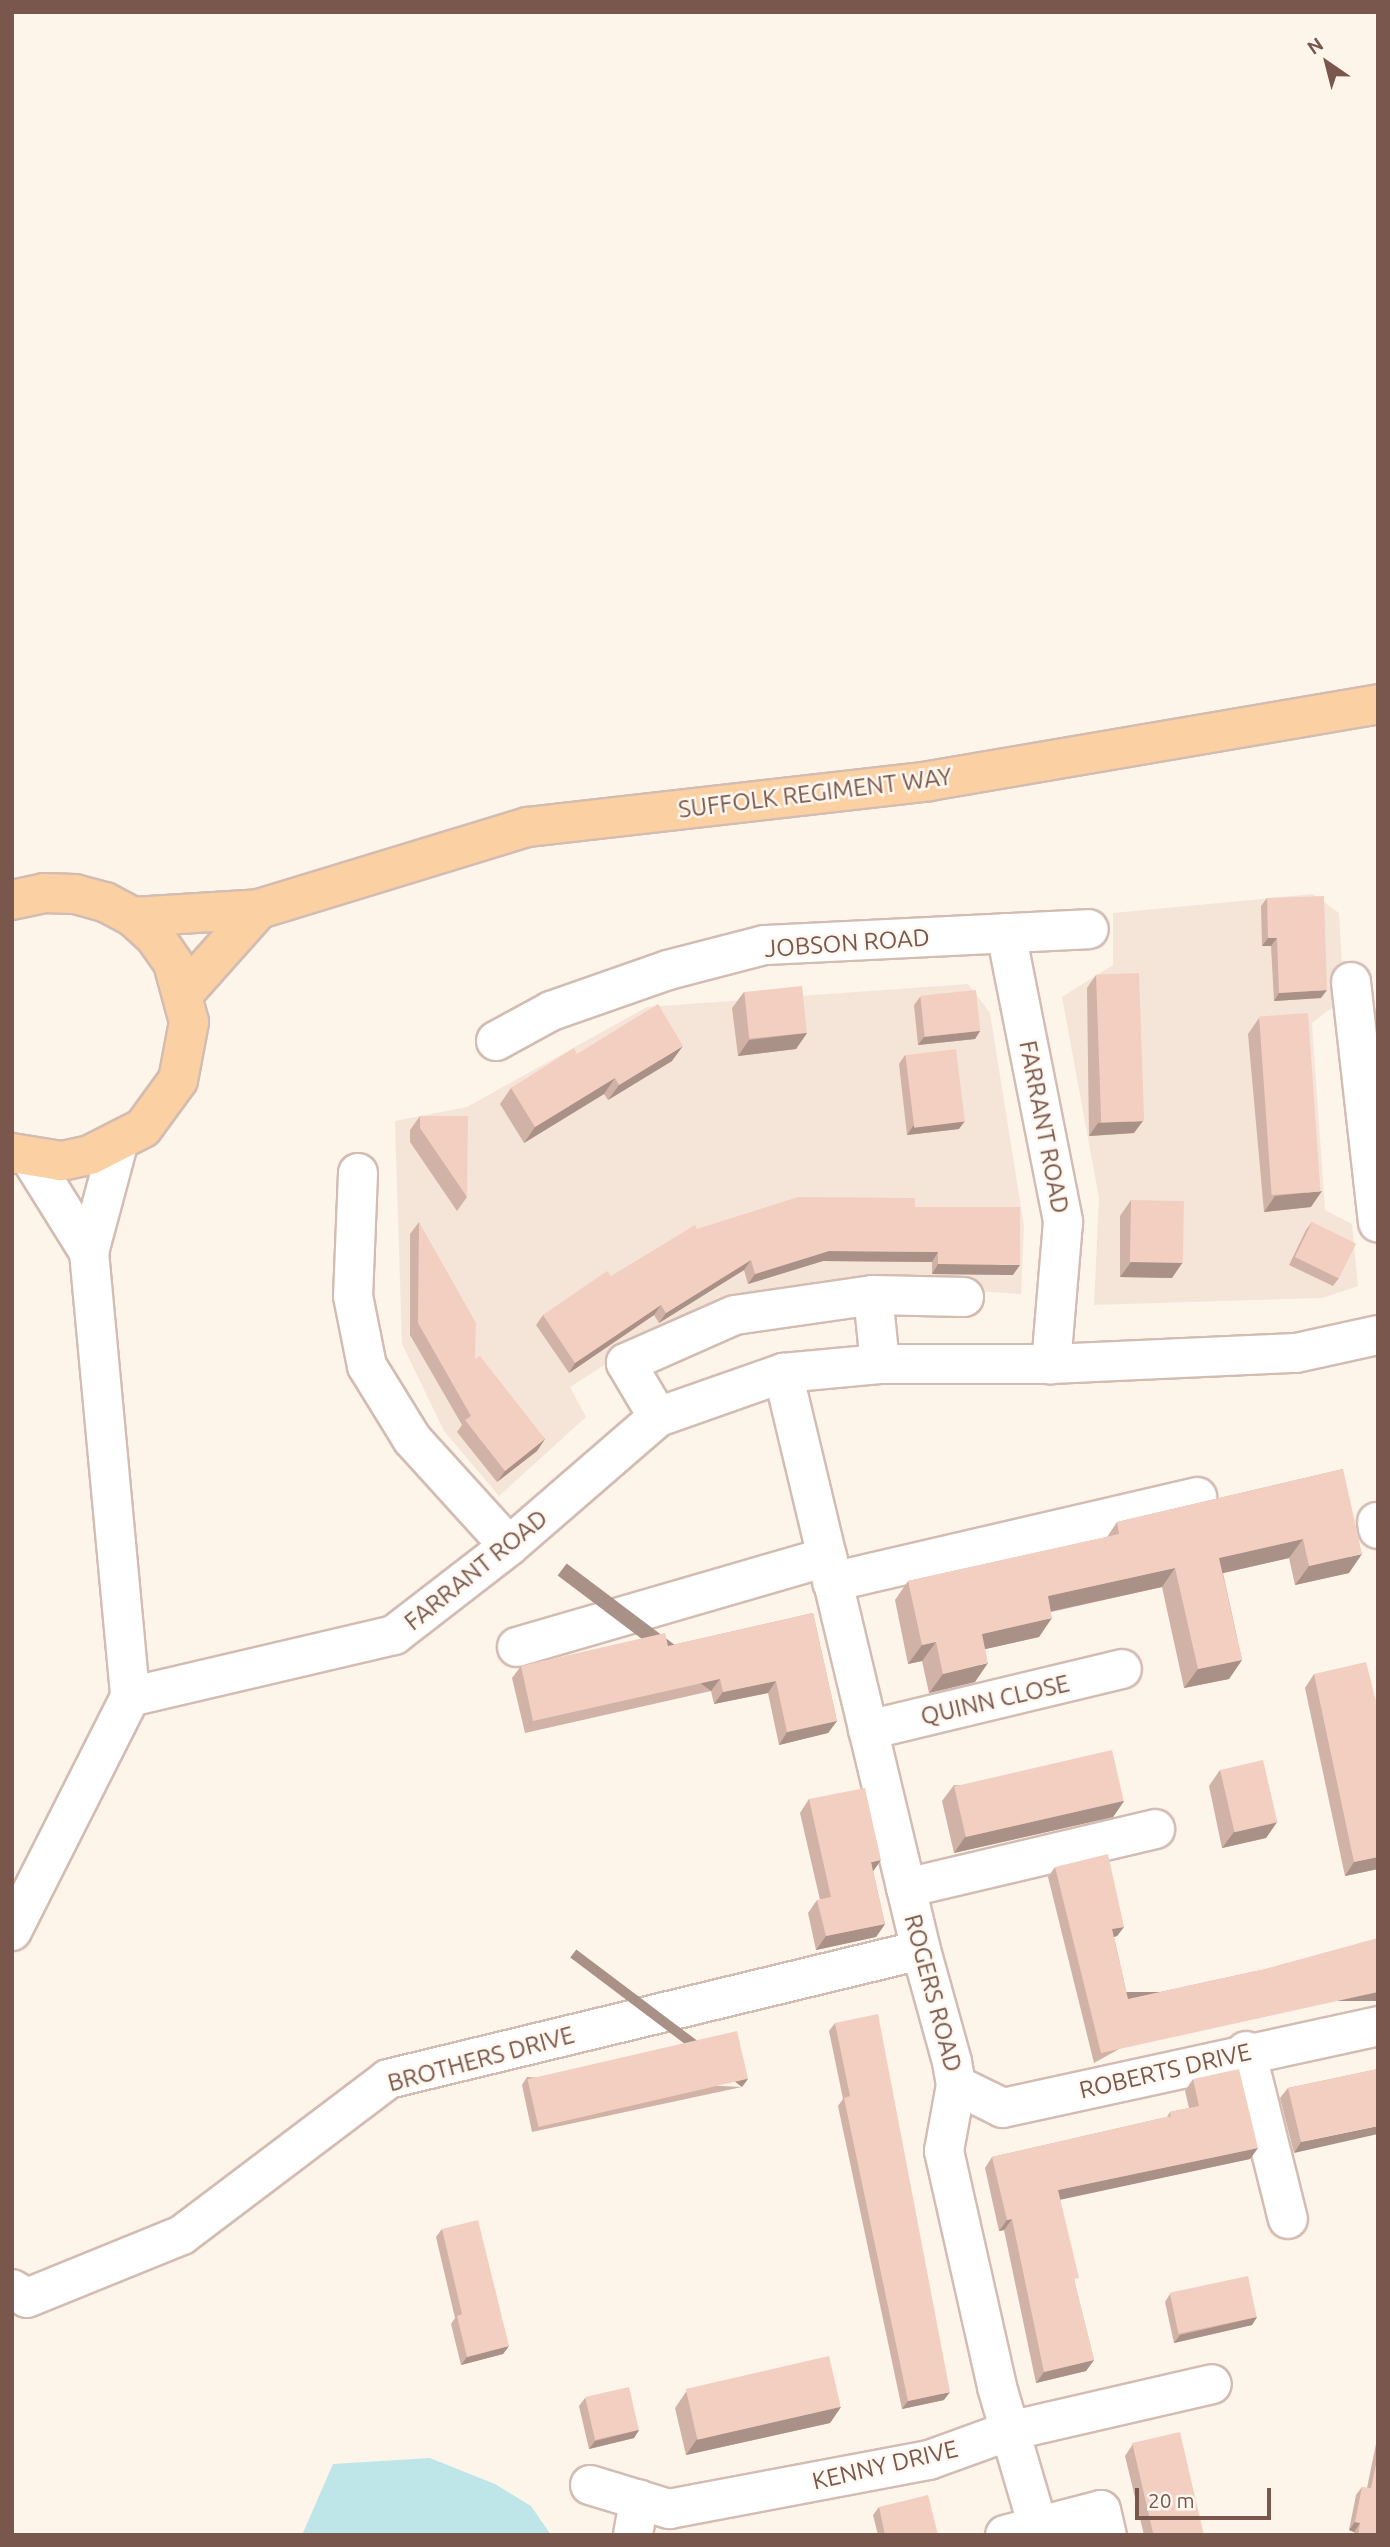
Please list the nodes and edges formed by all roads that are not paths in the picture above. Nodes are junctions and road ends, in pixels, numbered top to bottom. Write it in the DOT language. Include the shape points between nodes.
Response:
graph roads {
  1 [pos="1378,704"];
  2 [pos="12,900"];
  3 [pos="259,909"];
  4 [pos="132,917"];
  5 [pos="1089,929"];
  6 [pos="1006,933"];
  7 [pos="1351,982"];
  8 [pos="185,992"];
  9 [pos="496,1041"];
  10 [pos="118,1144"];
  11 [pos="22,1156"];
  12 [pos="358,1173"];
  13 [pos="1378,1222"];
  14 [pos="89,1252"];
  15 [pos="873,1295"];
  16 [pos="964,1297"];
  17 [pos="1378,1335"];
  18 [pos="880,1364"];
  19 [pos="1051,1364"];
  20 [pos="783,1373"];
  21 [pos="658,1417"];
  22 [pos="1197,1497"];
  23 [pos="509,1546"];
  24 [pos="830,1570"];
  25 [pos="517,1647"];
  26 [pos="1122,1669"];
  27 [pos="130,1698"];
  28 [pos="868,1730"];
  29 [pos="1155,1829"];
  30 [pos="906,1888"];
  31 [pos="12,1931"];
  32 [pos="921,1950"];
  33 [pos="1378,2026"];
  34 [pos="1246,2052"];
  35 [pos="956,2085"];
  36 [pos="1288,2219"];
  37 [pos="12,2289"];
  38 [pos="1212,2384"];
  39 [pos="1009,2431"];
  40 [pos="590,2485"];
  41 [pos="636,2517"];
  42 [pos="1022,2530"];
  43 [pos="1107,2535"];
  1 -- 3 [label="main road, SUFFOLK REGIMENT WAY" via="929,781 528,827"];
  2 -- 4 [label="main road" via="44,893 75,894 105,902"];
  3 -- 4 [label="main road, SUFFOLK REGIMENT WAY"];
  3 -- 8 [label="main road"];
  4 -- 8 [label="main road" via="155,937"];
  5 -- 6 [label="street, JOBSON ROAD"];
  6 -- 9 [label="street, JOBSON ROAD" via="765,946 668,970 551,1011"];
  6 -- 19 [label="street, FARRANT ROAD" via="1063,1222"];
  7 -- 13 [label="street"];
  8 -- 10 [label="main road" via="187,1051 178,1080 143,1128"];
  10 -- 11 [label="main road" via="61,1161"];
  10 -- 14 [label="street"];
  11 -- 14 [label="street"];
  12 -- 23 [label="street" via="354,1296 367,1366 412,1439"];
  14 -- 27 [label="street"];
  15 -- 16 [label="street"];
  15 -- 18 [label="street"];
  15 -- 21 [label="street" via="735,1315 626,1363"];
  17 -- 19 [label="street, FARRANT ROAD" via="1296,1353"];
  18 -- 19 [label="street, FARRANT ROAD"];
  18 -- 20 [label="street, FARRANT ROAD"];
  20 -- 21 [label="street, FARRANT ROAD"];
  20 -- 24 [label="street, ROGERS ROAD"];
  21 -- 23 [label="street, FARRANT ROAD"];
  22 -- 24 [label="street"];
  23 -- 27 [label="street, FARRANT ROAD" via="394,1635"];
  24 -- 25 [label="street"];
  24 -- 28 [label="street, ROGERS ROAD"];
  26 -- 28 [label="street, QUINN CLOSE"];
  27 -- 31 [label="street"];
  28 -- 30 [label="street, ROGERS ROAD"];
  29 -- 30 [label="street"];
  30 -- 32 [label="street, ROGERS ROAD"];
  32 -- 35 [label="street, ROGERS ROAD"];
  32 -- 37 [label="street, BROTHERS DRIVE" via="388,2079 183,2235 27,2298"];
  33 -- 34 [label="street, ROBERTS DRIVE"];
  34 -- 35 [label="street, ROBERTS DRIVE" via="1003,2108"];
  34 -- 36 [label="street"];
  35 -- 39 [label="street, ROGERS ROAD" via="944,2151"];
  38 -- 39 [label="street, KENNY DRIVE"];
  39 -- 41 [label="street, KENNY DRIVE" via="929,2460"];
  39 -- 42 [label="street, ROGERS ROAD"];
  40 -- 41 [label="street, KENNY DRIVE"];
  42 -- 43 [label="street" via="1101,2510"];
}
